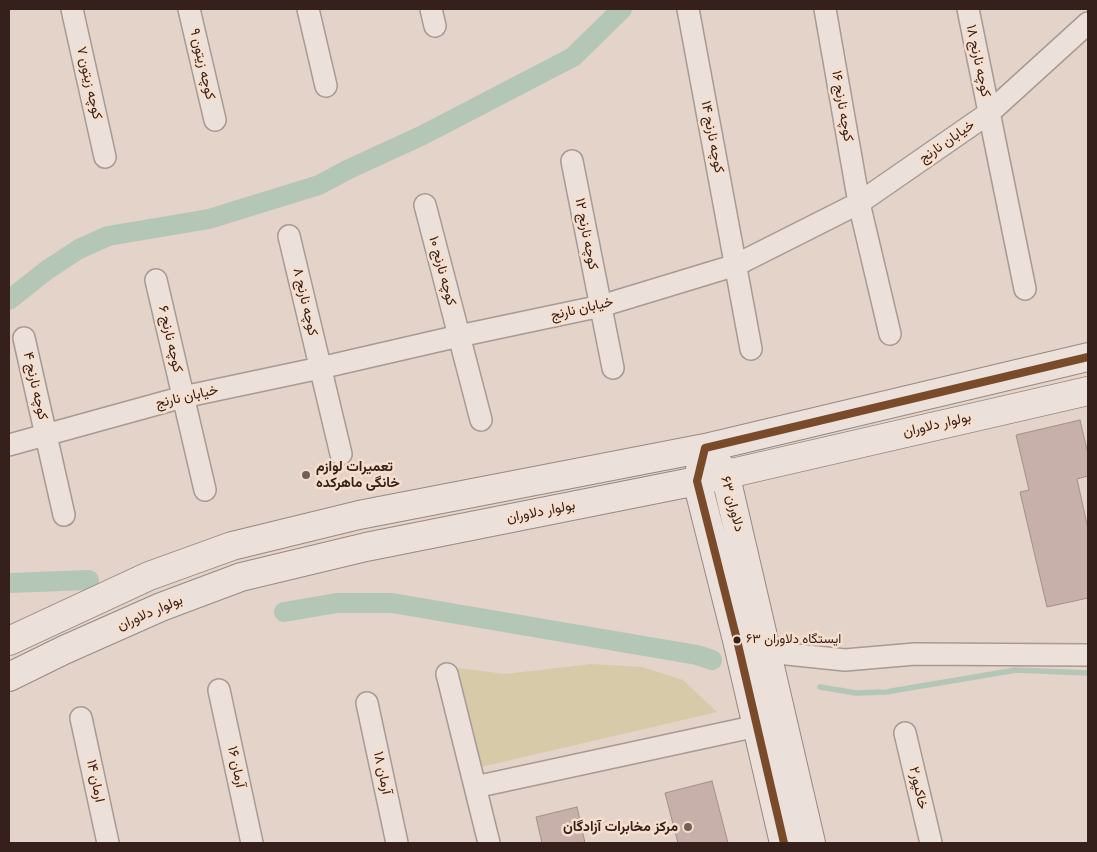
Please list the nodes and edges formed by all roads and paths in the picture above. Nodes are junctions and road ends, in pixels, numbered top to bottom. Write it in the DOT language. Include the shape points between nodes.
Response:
graph roads {
  1 [pos="72,9"];
  2 [pos="189,9"];
  3 [pos="308,9"];
  4 [pos="688,9"];
  5 [pos="825,9"];
  6 [pos="968,9"];
  7 [pos="1088,23"];
  8 [pos="326,86"];
  9 [pos="989,113"];
  10 [pos="215,120"];
  11 [pos="105,157"];
  12 [pos="572,161"];
  13 [pos="859,204"];
  14 [pos="425,205"];
  15 [pos="289,236"];
  16 [pos="736,266"];
  17 [pos="156,280"];
  18 [pos="1025,289"];
  19 [pos="601,306"];
  20 [pos="890,334"];
  21 [pos="459,336"];
  22 [pos="24,338"];
  23 [pos="752,349"];
  24 [pos="1088,357"];
  25 [pos="320,368"];
  26 [pos="613,368"];
  27 [pos="1088,391"];
  28 [pos="183,397"];
  29 [pos="481,420"];
  30 [pos="46,434"];
  31 [pos="9,444"];
  32 [pos="705,448"];
  33 [pos="341,454"];
  34 [pos="725,473"];
  35 [pos="697,480"];
  36 [pos="205,490"];
  37 [pos="64,514"];
  38 [pos="9,641"];
  39 [pos="768,652"];
  40 [pos="1088,655"];
  41 [pos="447,674"];
  42 [pos="9,677"];
  43 [pos="219,690"];
  44 [pos="367,703"];
  45 [pos="81,718"];
  46 [pos="757,726"];
  47 [pos="905,733"];
  48 [pos="475,787"];
  49 [pos="108,843"];
  50 [pos="252,843"];
  51 [pos="397,843"];
  52 [pos="489,843"];
  53 [pos="784,843"];
  54 [pos="811,843"];
  55 [pos="930,843"];
  1 -- 11 [label="street, کوچه زیتون ۷"];
  2 -- 10 [label="street, کوچه زیتون ۹"];
  3 -- 8 [label="street"];
  4 -- 16 [label="street, کوچه نارنج ۱۴"];
  5 -- 13 [label="street, کوچه نارنج ۱۶"];
  6 -- 9 [label="street, کوچه نارنج ۱۸"];
  7 -- 9 [label="street, خیابان نارنج"];
  9 -- 13 [label="street, خیابان نارنج"];
  9 -- 18 [label="street, کوچه نارنج ۱۸"];
  12 -- 19 [label="street, کوچه نارنج ۱۲"];
  13 -- 16 [label="street, خیابان نارنج"];
  13 -- 20 [label="street, کوچه نارنج ۱۶"];
  14 -- 21 [label="street, کوچه نارنج ۱۰"];
  15 -- 25 [label="street, کوچه نارنج ۸"];
  16 -- 19 [label="street, خیابان نارنج"];
  16 -- 23 [label="street, کوچه نارنج ۱۴"];
  17 -- 28 [label="street, کوچه نارنج ۶"];
  19 -- 21 [label="street, خیابان نارنج"];
  19 -- 26 [label="street, کوچه نارنج ۱۲"];
  21 -- 25 [label="street, خیابان نارنج"];
  21 -- 29 [label="street, کوچه نارنج ۱۰"];
  22 -- 30 [label="street, کوچه نارنج ۴"];
  24 -- 32 [label="street"];
  25 -- 28 [label="street, خیابان نارنج"];
  25 -- 33 [label="street, کوچه نارنج ۸"];
  27 -- 34 [label="street, بولوار دلاوران"];
  28 -- 30 [label="street, خیابان نارنج"];
  28 -- 36 [label="street, کوچه نارنج ۶"];
  30 -- 31 [label="street, خیابان نارنج"];
  30 -- 37 [label="street, کوچه نارنج ۴"];
  32 -- 34 [label="street, دلاوران ۶۳"];
  32 -- 35 [label="street, دلاوران ۶۳"];
  32 -- 38 [label="street" via="358,515 232,546 149,576"];
  34 -- 35 [label="street, بولوار دلاوران"];
  34 -- 39 [label="street, دلاوران ۶۳"];
  35 -- 42 [label="street, بولوار دلاوران" via="366,547 241,577 161,607"];
  35 -- 46 [label="street, دلاوران ۶۳"];
  39 -- 40 [label="street" via="845,660 915,654"];
  39 -- 54 [label="street, دلاوران ۶۳"];
  41 -- 48 [label="street"];
  43 -- 50 [label="street, آرمان ۱۶"];
  44 -- 51 [label="street, آرمان ۱۸"];
  45 -- 49 [label="street, ارمان ۱۴"];
  46 -- 48 [label="street"];
  46 -- 53 [label="street, دلاوران ۶۳"];
  47 -- 55 [label="street, خاکپور۲"];
  48 -- 52 [label="street"];
}
